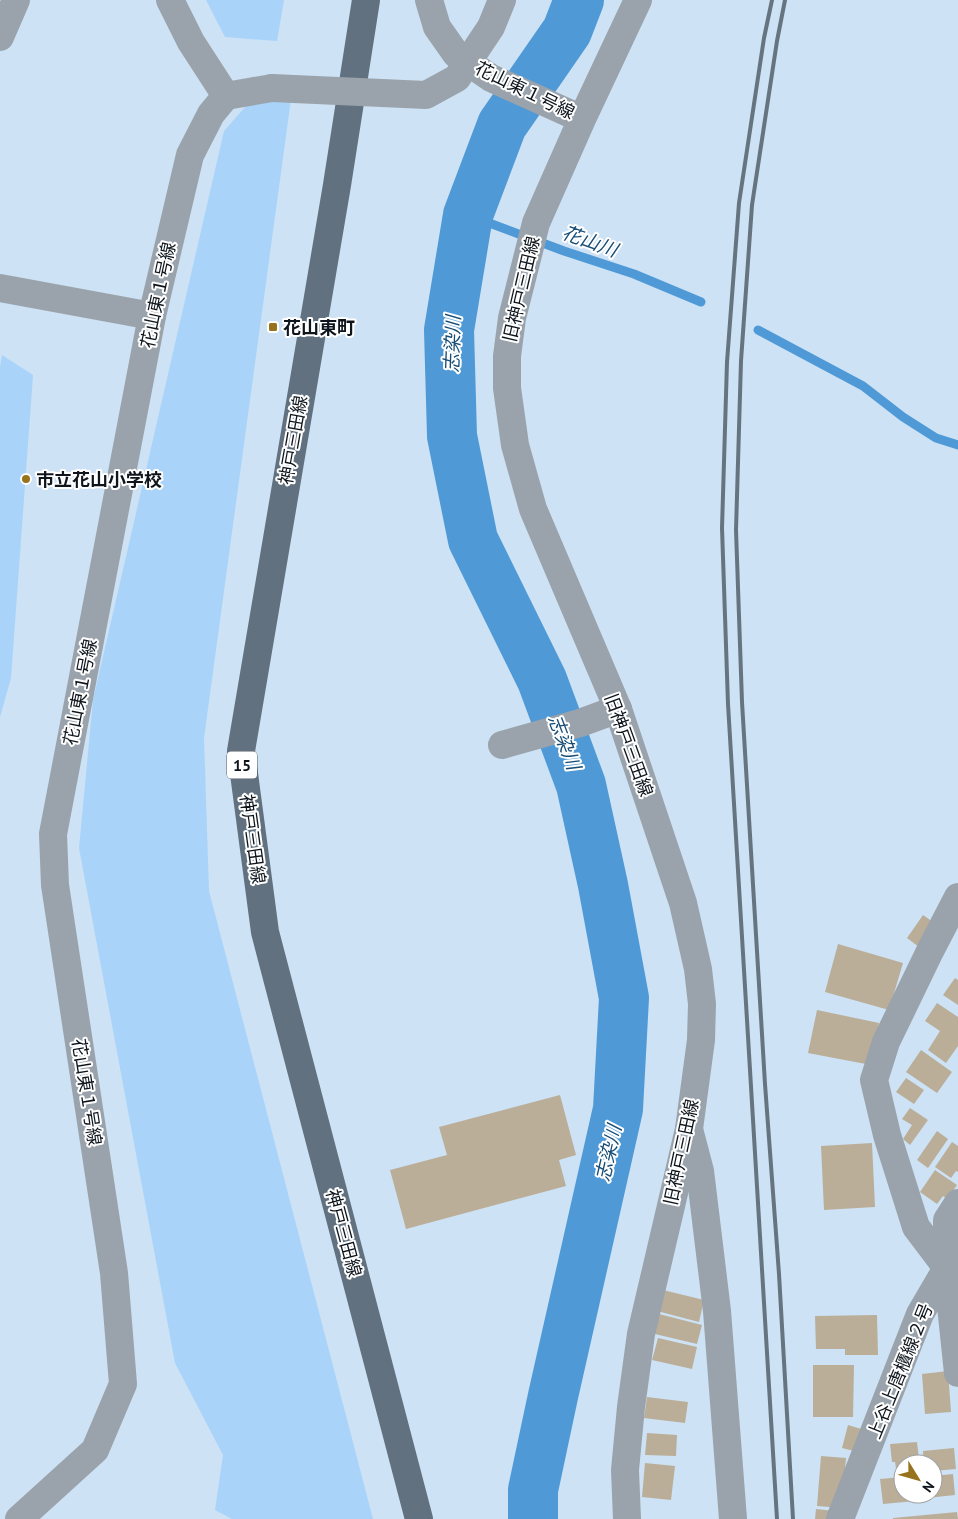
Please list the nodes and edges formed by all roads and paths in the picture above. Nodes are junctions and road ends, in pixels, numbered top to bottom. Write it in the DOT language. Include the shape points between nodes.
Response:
graph roads {
  1 [pos="16,0"];
  2 [pos="170,0"];
  3 [pos="366,0"];
  4 [pos="429,0"];
  5 [pos="502,0"];
  6 [pos="638,0"];
  7 [pos="0,37"];
  8 [pos="226,96"];
  9 [pos="581,118"];
  10 [pos="0,288"];
  11 [pos="152,316"];
  12 [pos="618,708"];
  13 [pos="502,745"];
  14 [pos="958,898"];
  15 [pos="689,1129"];
  16 [pos="958,1203"];
  17 [pos="947,1268"];
  18 [pos="958,1373"];
  19 [pos="19,1519"];
  20 [pos="419,1519"];
  21 [pos="627,1519"];
  22 [pos="733,1519"];
  23 [pos="840,1519"];
  1 -- 7 [label="street"];
  2 -- 8 [label="street" via="191,42"];
  3 -- 20 [label="main road, 神戸三田線 / 15" via="240,751 265,932"];
  4 -- 9 [label="street, 花山東１号線" via="437,28 456,54 492,78"];
  5 -- 8 [label="street, 花山東１号線, bridge" via="491,27 457,78 426,95 272,88"];
  6 -- 9 [label="street, 旧神戸三田線"];
  8 -- 11 [label="street, 花山東１号線" via="211,114 190,155"];
  9 -- 12 [label="street, 旧神戸三田線" via="536,223 512,318 507,388 515,446 534,509"];
  10 -- 11 [label="street"];
  11 -- 19 [label="street, 花山東１号線" via="54,834 55,885 114,1273 123,1384 95,1450"];
  12 -- 13 [label="street" via="580,723"];
  12 -- 15 [label="street, 旧神戸三田線" via="683,903 698,969 702,1004 701,1040"];
  14 -- 17 [label="street" via="886,1042 874,1080 887,1136 916,1226"];
  15 -- 21 [label="street, 旧神戸三田線" via="641,1334 625,1470"];
  15 -- 22 [label="street" via="700,1171 717,1311"];
  16 -- 17 [label="street" via="947,1220"];
  17 -- 18 [label="street"];
  17 -- 23 [label="street, 上谷上唐櫃線２号" via="920,1314"];
}
